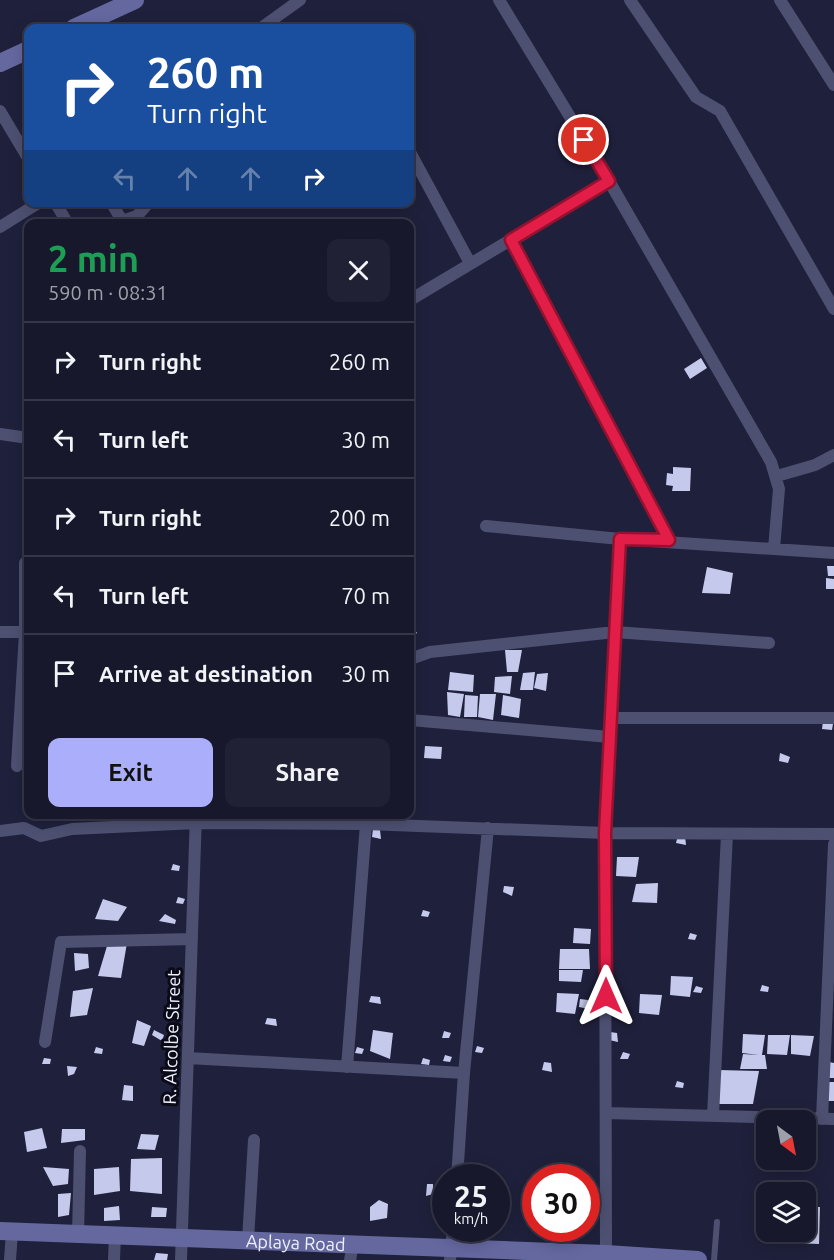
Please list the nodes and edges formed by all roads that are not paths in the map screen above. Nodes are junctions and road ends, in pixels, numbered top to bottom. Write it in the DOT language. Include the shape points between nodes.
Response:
graph roads {
  1 [pos="135,0"];
  2 [pos="300,0"];
  3 [pos="499,0"];
  4 [pos="630,0"];
  5 [pos="780,0"];
  6 [pos="83,24"];
  7 [pos="267,24"];
  8 [pos="24,52"];
  9 [pos="0,63"];
  10 [pos="834,85"];
  11 [pos="0,111"];
  12 [pos="24,151"];
  13 [pos="414,159"];
  14 [pos="609,181"];
  15 [pos="32,207"];
  16 [pos="0,227"];
  17 [pos="511,240"];
  18 [pos="470,263"];
  19 [pos="414,298"];
  20 [pos="834,309"];
  21 [pos="0,434"];
  22 [pos="24,437"];
  23 [pos="834,455"];
  24 [pos="777,476"];
  25 [pos="486,526"];
  26 [pos="620,539"];
  27 [pos="669,540"];
  28 [pos="774,549"];
  29 [pos="834,553"];
  30 [pos="0,632"];
  31 [pos="24,632"];
  32 [pos="615,632"];
  33 [pos="768,643"];
  34 [pos="414,658"];
  35 [pos="24,672"];
  36 [pos="610,718"];
  37 [pos="834,718"];
  38 [pos="414,720"];
  39 [pos="610,737"];
  40 [pos="17,766"];
  41 [pos="196,819"];
  42 [pos="366,824"];
  43 [pos="488,828"];
  44 [pos="0,831"];
  45 [pos="605,833"];
  46 [pos="727,834"];
  47 [pos="834,834"];
  48 [pos="834,844"];
  49 [pos="192,939"];
  50 [pos="45,1042"];
  51 [pos="188,1058"];
  52 [pos="347,1067"];
  53 [pos="464,1073"];
  54 [pos="606,1113"];
  55 [pos="713,1116"];
  56 [pos="828,1119"];
  57 [pos="254,1140"];
  58 [pos="80,1151"];
  59 [pos="458,1164"];
  60 [pos="717,1222"];
  61 [pos="6,1232"];
  62 [pos="78,1234"];
  63 [pos="115,1235"];
  64 [pos="183,1238"];
  65 [pos="248,1240"];
  66 [pos="352,1252"];
  67 [pos="451,1254"];
  68 [pos="606,1254"];
  69 [pos="10,1260"];
  70 [pos="114,1260"];
  71 [pos="181,1260"];
  72 [pos="698,1260"];
  73 [pos="714,1260"];
  1 -- 6 [label="street"];
  2 -- 7 [label="street"];
  3 -- 14 [label="street"];
  4 -- 20 [label="street" via="696,97 720,111"];
  5 -- 10 [label="street"];
  8 -- 9 [label="street"];
  11 -- 12 [label="street"];
  13 -- 18 [label="street"];
  14 -- 17 [label="street"];
  14 -- 24 [label="street"];
  15 -- 16 [label="street"];
  17 -- 18 [label="street"];
  17 -- 27 [label="street"];
  18 -- 19 [label="street"];
  21 -- 22 [label="street"];
  23 -- 24 [label="street"];
  24 -- 28 [label="street"];
  25 -- 26 [label="street"];
  26 -- 27 [label="street"];
  26 -- 32 [label="street"];
  27 -- 28 [label="street"];
  28 -- 29 [label="street"];
  30 -- 31 [label="street"];
  32 -- 33 [label="street"];
  32 -- 34 [label="street" via="440,651"];
  32 -- 36 [label="street"];
  35 -- 40 [label="street"];
  36 -- 37 [label="street"];
  36 -- 39 [label="street"];
  38 -- 39 [label="street"];
  39 -- 45 [label="street"];
  41 -- 42 [label="street"];
  41 -- 44 [label="street" via="41,836 24,828"];
  41 -- 49 [label="street, R. Alcolbe Street"];
  42 -- 43 [label="street"];
  42 -- 52 [label="street"];
  43 -- 45 [label="street"];
  43 -- 53 [label="street"];
  45 -- 46 [label="street"];
  45 -- 54 [label="street"];
  46 -- 47 [label="street"];
  46 -- 55 [label="street"];
  48 -- 56 [label="street"];
  49 -- 50 [label="street" via="61,942"];
  49 -- 51 [label="street, R. Alcolbe Street"];
  51 -- 52 [label="street"];
  51 -- 64 [label="street, R. Alcolbe Street"];
  52 -- 53 [label="street"];
  53 -- 59 [label="street"];
  54 -- 55 [label="street"];
  54 -- 68 [label="street"];
  55 -- 56 [label="street"];
  57 -- 65 [label="street"];
  58 -- 62 [label="street"];
  60 -- 73 [label="lane"];
  61 -- 62 [label="street, Aplaya Road"];
  61 -- 69 [label="street"];
  62 -- 63 [label="street, Aplaya Road"];
  63 -- 64 [label="street, Aplaya Road"];
  63 -- 70 [label="street"];
  64 -- 65 [label="street, Aplaya Road"];
  64 -- 71 [label="street, R. Alcolbe Street"];
  65 -- 66 [label="street, Aplaya Road"];
  66 -- 67 [label="street, Aplaya Road"];
  67 -- 68 [label="street, Aplaya Road"];
  68 -- 72 [label="street, Aplaya Road"];
}
